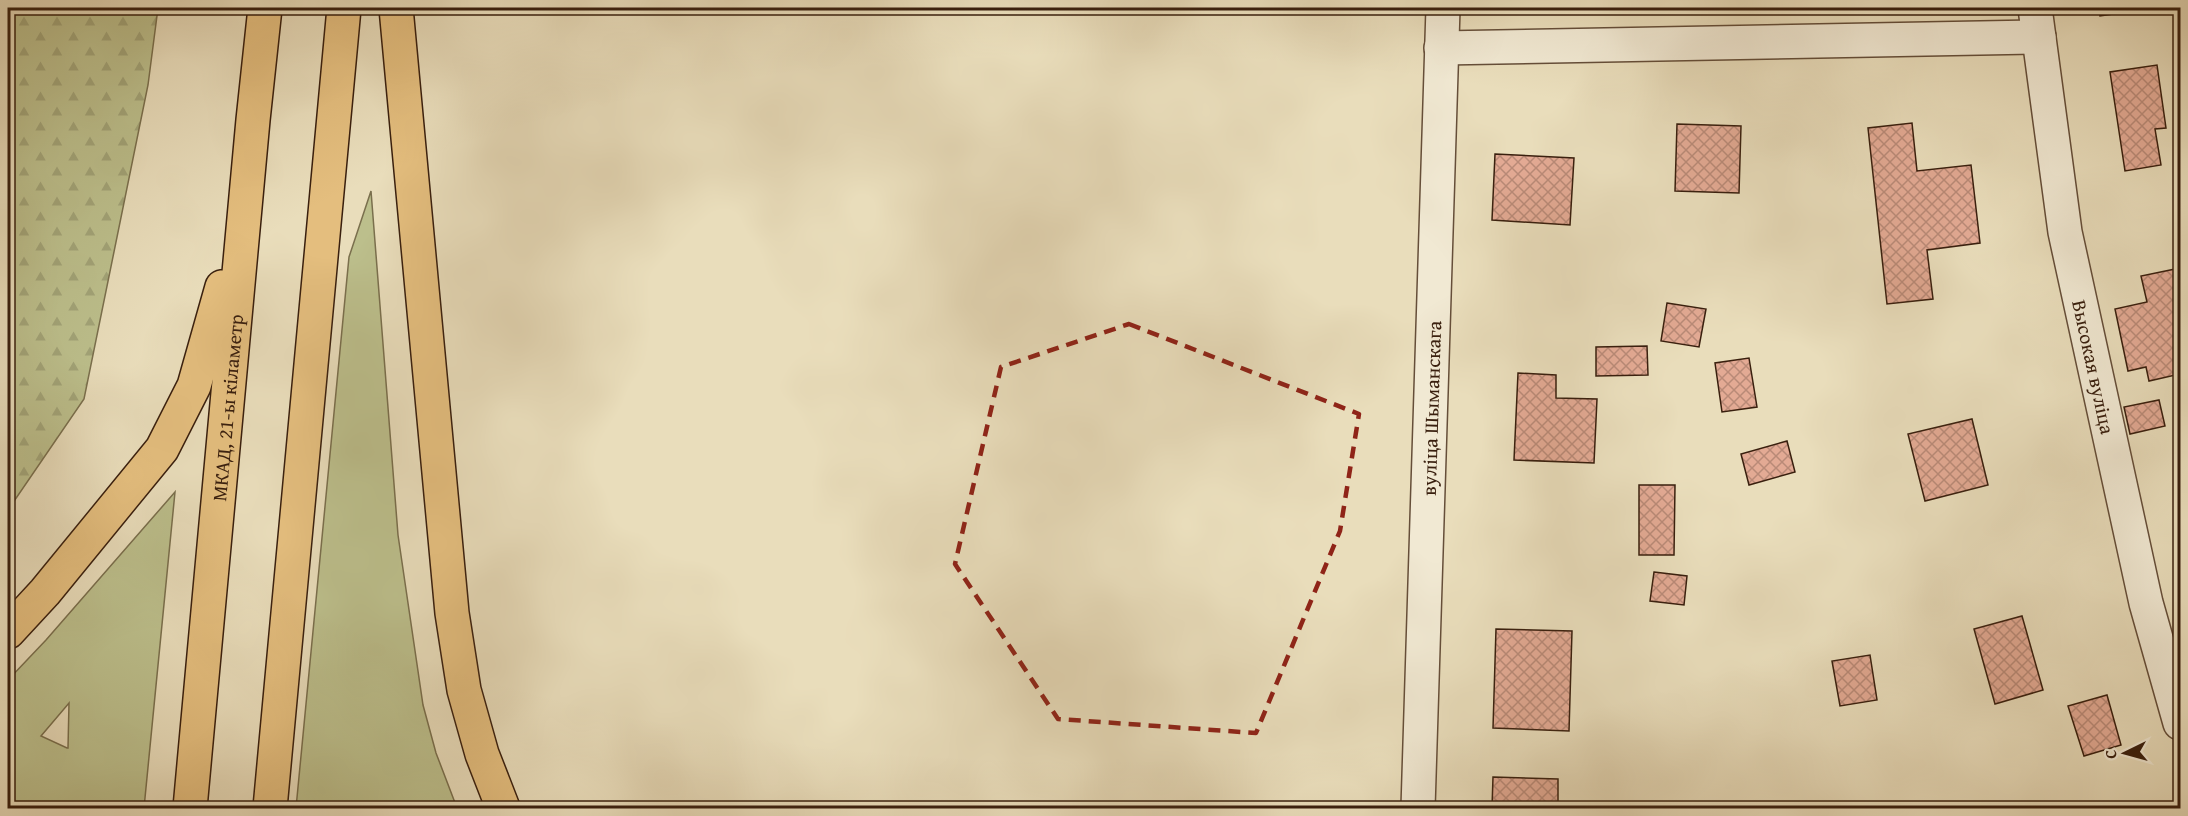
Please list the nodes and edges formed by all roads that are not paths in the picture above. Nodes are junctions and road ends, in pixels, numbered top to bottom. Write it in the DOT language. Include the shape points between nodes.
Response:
graph roads {
  1 [pos="265,8"];
  2 [pos="344,8"];
  3 [pos="396,8"];
  4 [pos="1443,8"];
  5 [pos="2037,22"];
  6 [pos="1441,48"];
  7 [pos="253,120"];
  8 [pos="8,632"];
  9 [pos="2181,723"];
  10 [pos="189,808"];
  11 [pos="270,808"];
  12 [pos="503,808"];
  13 [pos="1418,808"];
  1 -- 7 [label="highway, МКАД, 21-ы кіламетр"];
  2 -- 11 [label="highway"];
  3 -- 12 [label="highway" via="452,613 464,690"];
  4 -- 6 [label="street, вуліца Шыманскага"];
  5 -- 6 [label="street"];
  5 -- 9 [label="street, Высокая вуліца" via="2065,232 2146,603"];
  6 -- 13 [label="street, вуліца Шыманскага"];
  7 -- 8 [label="highway" via="221,295 194,386 162,449"];
  7 -- 10 [label="highway, МКАД, 21-ы кіламетр"];
}
